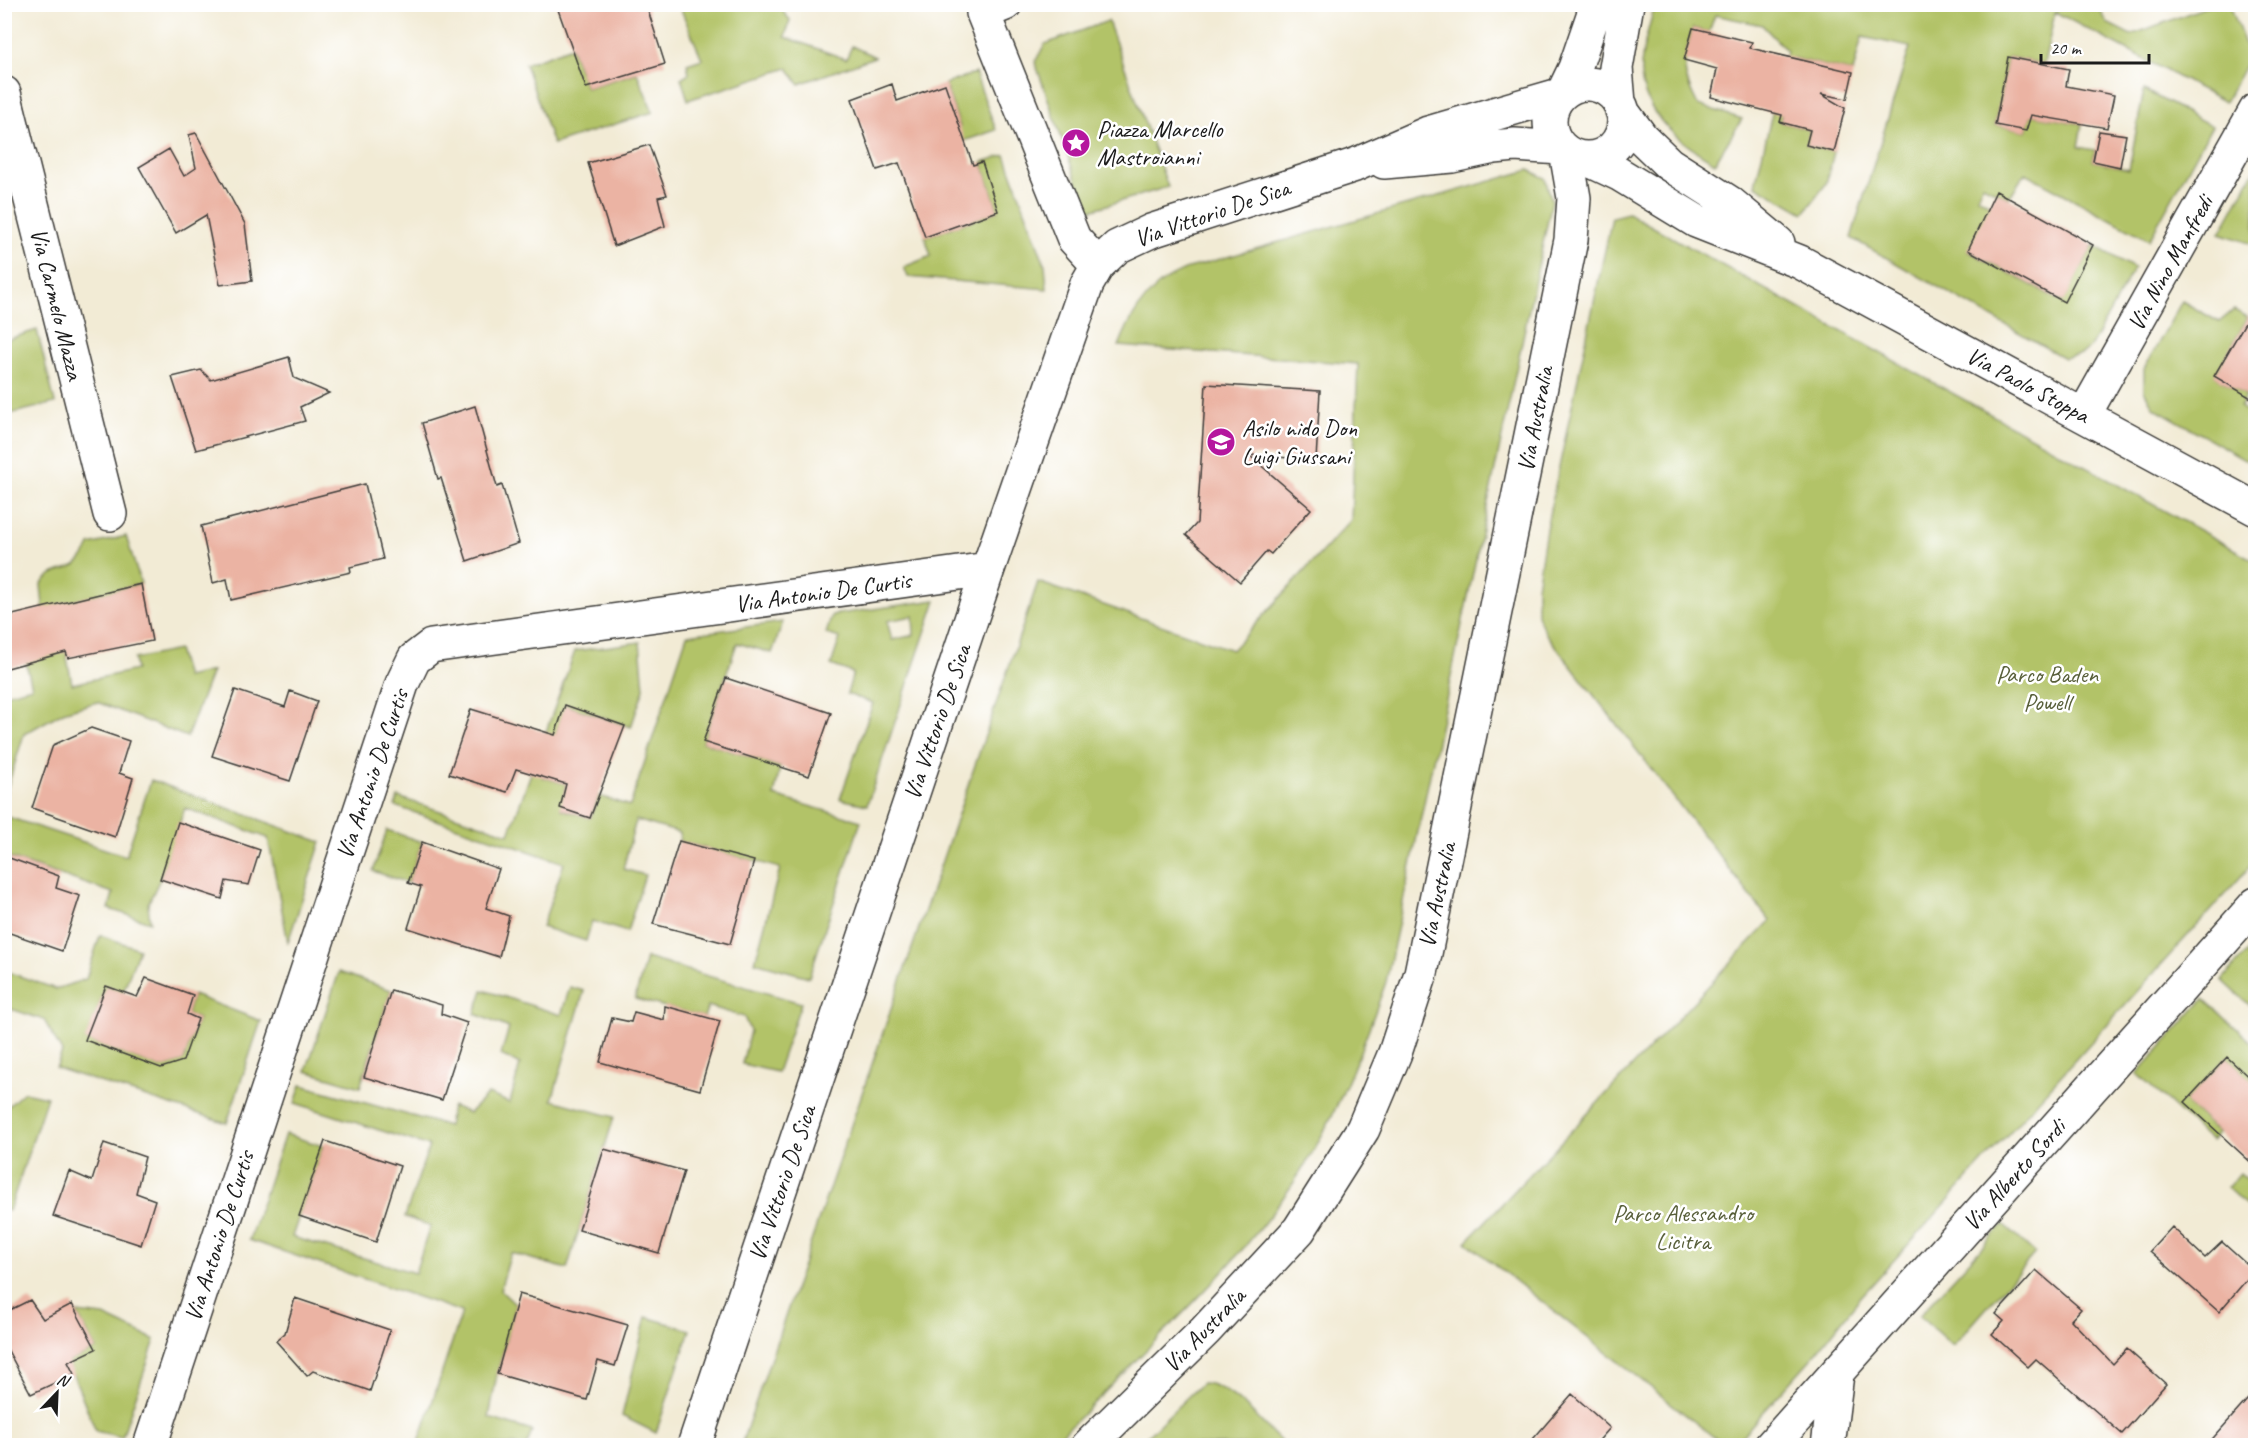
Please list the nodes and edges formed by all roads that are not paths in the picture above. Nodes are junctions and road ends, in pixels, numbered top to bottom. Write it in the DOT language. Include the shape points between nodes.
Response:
graph roads {
  1 [pos="1005,4"];
  2 [pos="1597,4"];
  3 [pos="1627,4"];
  4 [pos="4,93"];
  5 [pos="1562,93"];
  6 [pos="1621,107"];
  7 [pos="2256,110"];
  8 [pos="1585,155"];
  9 [pos="1355,165"];
  10 [pos="1800,262"];
  11 [pos="1098,265"];
  12 [pos="2084,415"];
  13 [pos="2256,509"];
  14 [pos="110,514"];
  15 [pos="988,569"];
  16 [pos="2256,904"];
  17 [pos="1837,1374"];
  18 [pos="150,1446"];
  19 [pos="693,1446"];
  20 [pos="1088,1446"];
  21 [pos="1771,1446"];
  22 [pos="1828,1446"];
  1 -- 11 [label="street" via="983,13 1074,239"];
  2 -- 5 [label="street"];
  3 -- 6 [label="street" via="1616,68"];
  4 -- 14 [label="street, Via Carmelo Mazza"];
  5 -- 6 [label="street" via="1582,85 1600,86"];
  5 -- 8 [label="street" via="1552,107 1552,136"];
  5 -- 9 [label="street" via="1428,133"];
  6 -- 8 [label="street" via="1624,125 1620,140"];
  6 -- 10 [label="street" via="1642,138 1669,164 1730,203"];
  7 -- 12 [label="street, Via Nino Manfredi"];
  8 -- 9 [label="street" via="1515,144 1452,156"];
  8 -- 10 [label="street" via="1696,221"];
  8 -- 20 [label="street, Via Australia" via="1421,973 1395,1053 1363,1129 1299,1230 1205,1331"];
  9 -- 11 [label="street, Via Vittorio De Sica" via="1151,231 1117,247"];
  10 -- 12 [label="street, Via Paolo Stoppa"];
  11 -- 15 [label="street, Via Vittorio De Sica" via="1087,284"];
  12 -- 13 [label="street, Via Paolo Stoppa"];
  15 -- 18 [label="street, Via Antonio De Curtis" via="431,645 414,659 402,684"];
  15 -- 19 [label="street, Via Vittorio De Sica"];
  16 -- 17 [label="street, Via Alberto Sordi"];
  17 -- 21 [label="street, Via Alberto Sordi"];
  17 -- 22 [label="street"];
}
